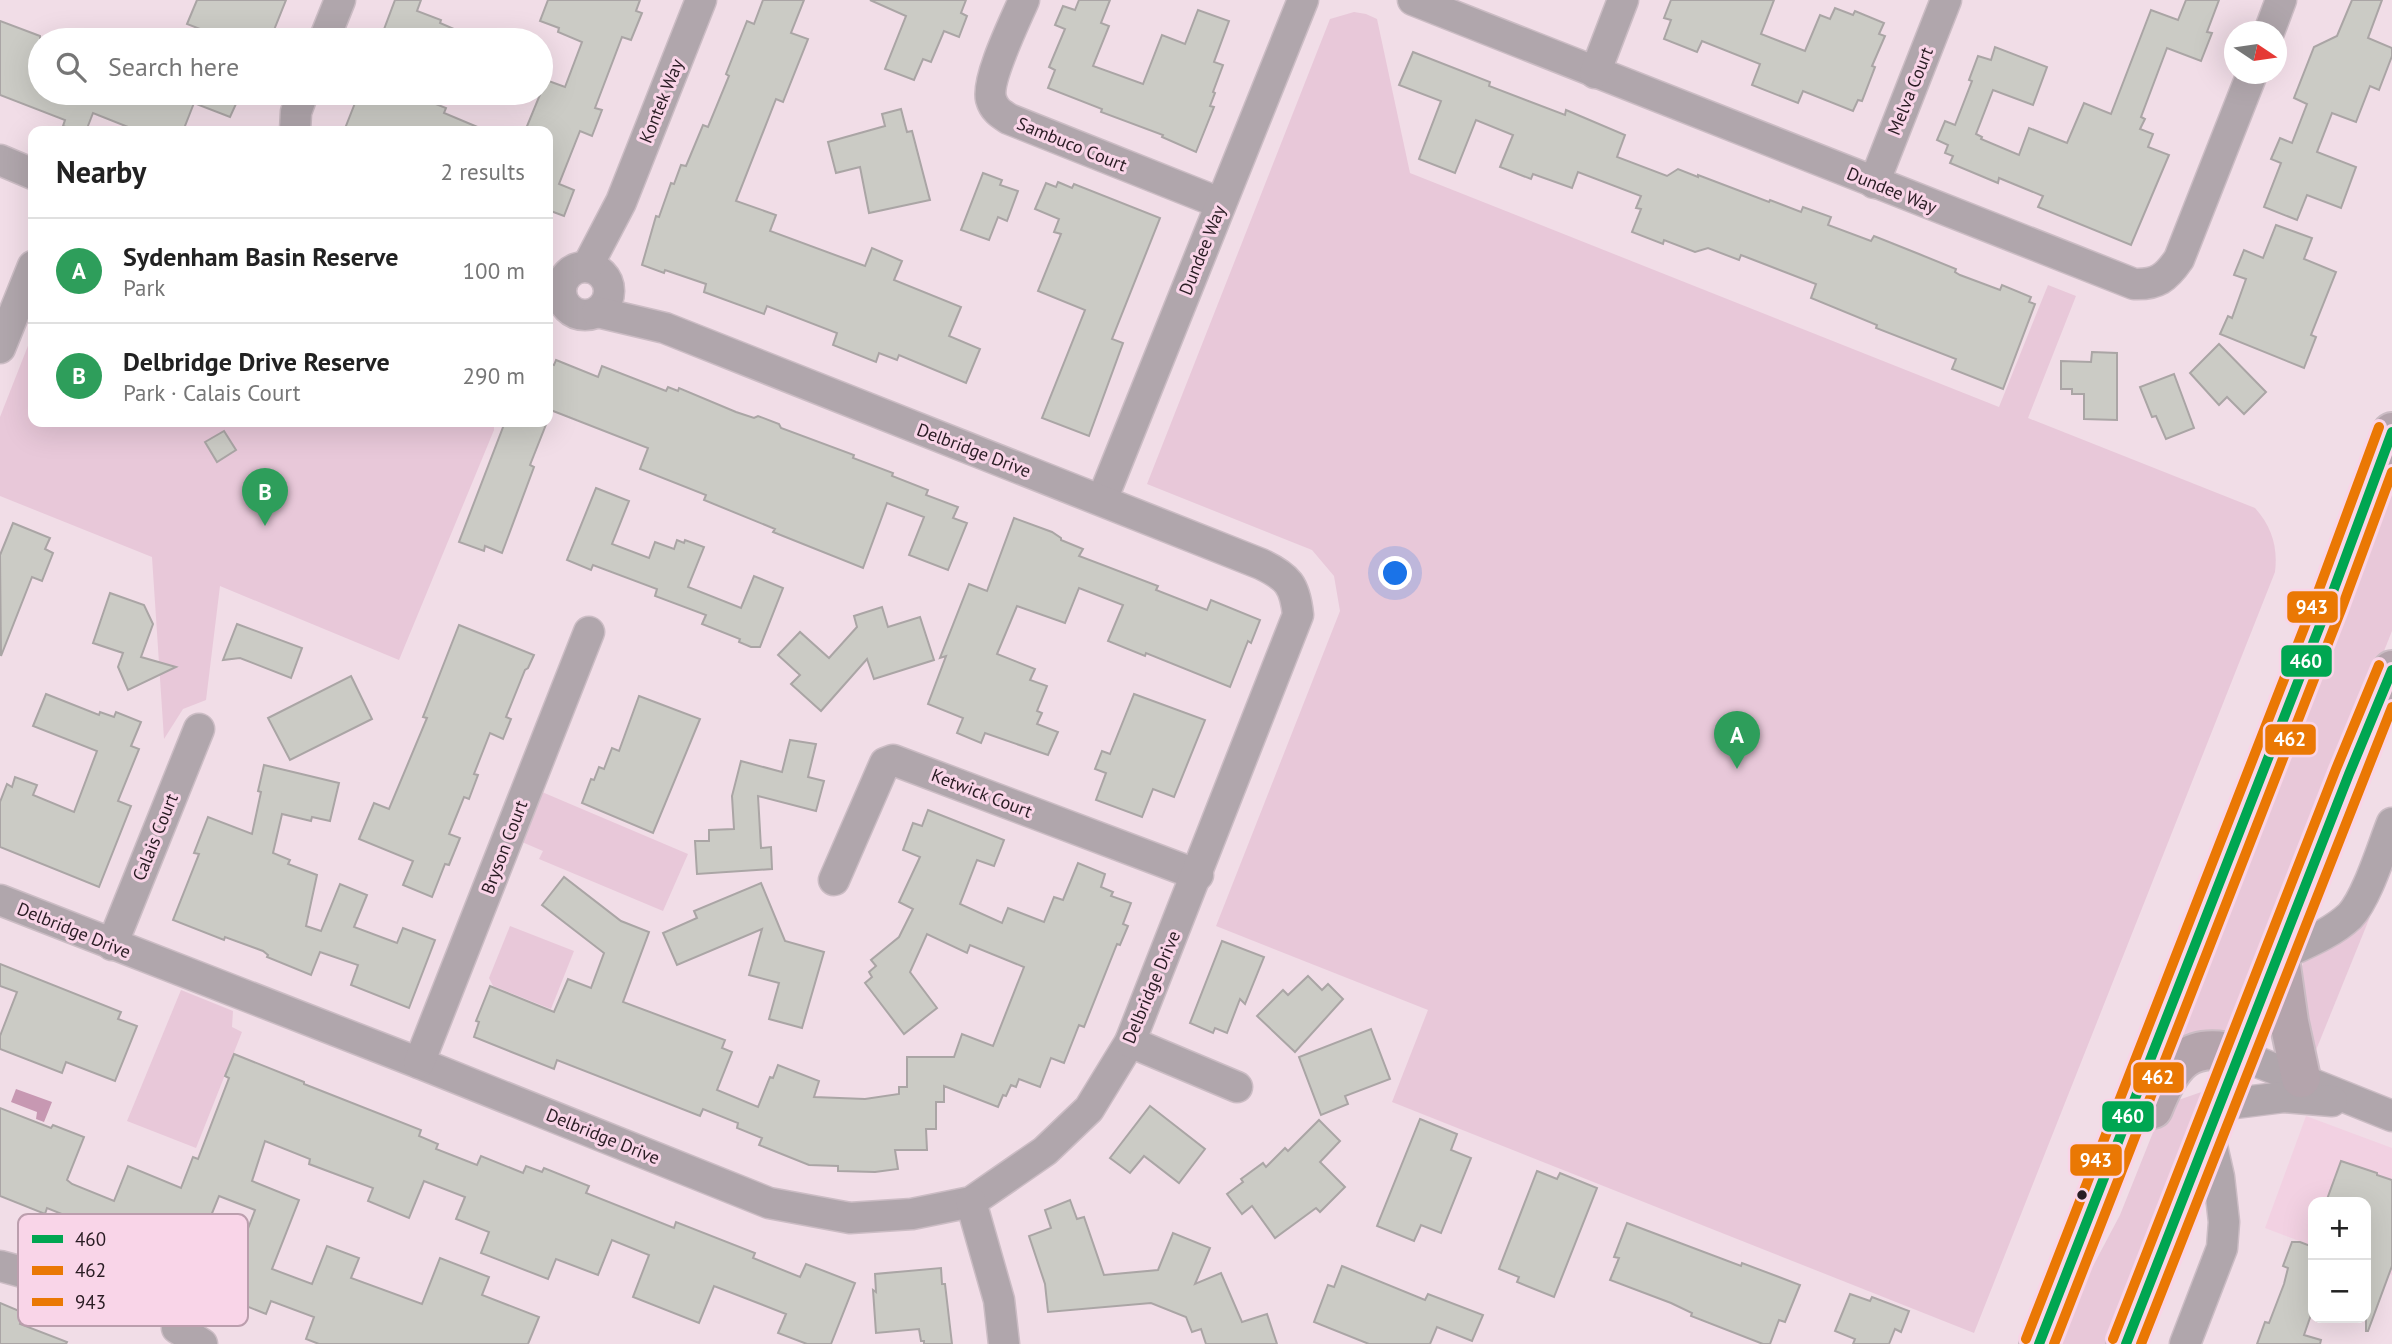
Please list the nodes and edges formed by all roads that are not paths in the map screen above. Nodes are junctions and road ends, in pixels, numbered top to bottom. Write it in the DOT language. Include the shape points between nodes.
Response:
graph roads {
  1 [pos="341,0"];
  2 [pos="701,0"];
  3 [pos="1024,0"];
  4 [pos="1303,0"];
  5 [pos="1413,0"];
  6 [pos="1623,0"];
  7 [pos="1947,0"];
  8 [pos="2281,0"];
  9 [pos="2273,21"];
  10 [pos="329,28"];
  11 [pos="1595,73"];
  12 [pos="2248,84"];
  13 [pos="299,105"];
  14 [pos="295,126"];
  15 [pos="0,160"];
  16 [pos="28,172"];
  17 [pos="1874,183"];
  18 [pos="1220,202"];
  19 [pos="28,278"];
  20 [pos="578,287"];
  21 [pos="0,348"];
  22 [pos="2392,432"];
  23 [pos="1102,500"];
  24 [pos="589,632"];
  25 [pos="2392,670"];
  26 [pos="198,729"];
  27 [pos="2392,823"];
  28 [pos="1198,875"];
  29 [pos="834,880"];
  30 [pos="0,900"];
  31 [pos="112,945"];
  32 [pos="2279,957"];
  33 [pos="1130,1042"];
  34 [pos="2240,1055"];
  35 [pos="419,1063"];
  36 [pos="2301,1078"];
  37 [pos="1237,1087"];
  38 [pos="2360,1105"];
  39 [pos="2392,1116"];
  40 [pos="2215,1119"];
  41 [pos="971,1202"];
  42 [pos="0,1266"];
  43 [pos="18,1271"];
  44 [pos="2060,1291"];
  45 [pos="1004,1344"];
  46 [pos="2039,1344"];
  47 [pos="2126,1344"];
  48 [pos="2185,1344"];
  1 -- 10 [label="street"];
  2 -- 20 [label="street, Kontek Way" via="621,202"];
  3 -- 18 [label="street, Sambuco Court" via="991,83 990,98 996,111"];
  4 -- 18 [label="street, Dundee Way"];
  5 -- 11 [label="street, Dundee Way"];
  6 -- 11 [label="street"];
  7 -- 17 [label="street, Melva Court"];
  8 -- 9 [label="street"];
  11 -- 17 [label="street, Dundee Way"];
  12 -- 17 [label="street, Dundee Way" via="2179,259 2169,274 2146,284 2126,283"];
  13 -- 14 [label="street"];
  15 -- 16 [label="street"];
  18 -- 23 [label="street, Dundee Way"];
  19 -- 21 [label="street"];
  20 -- 23 [label="street, Delbridge Drive" via="665,328"];
  22 -- 44 [label="highway"];
  23 -- 28 [label="street, Delbridge Drive" via="1279,572 1296,596 1298,615"];
  24 -- 35 [label="street, Bryson Court"];
  25 -- 32 [label="highway"];
  26 -- 31 [label="street, Calais Court"];
  27 -- 32 [label="street" via="2359,905 2336,927"];
  28 -- 29 [label="street, Ketwick Court" via="893,760 885,763"];
  28 -- 33 [label="street, Delbridge Drive"];
  30 -- 31 [label="street, Delbridge Drive"];
  31 -- 35 [label="street, Delbridge Drive"];
  32 -- 34 [label="highway"];
  32 -- 36 [label="highway"];
  33 -- 37 [label="street"];
  33 -- 41 [label="street, Delbridge Drive" via="1088,1109 1045,1151"];
  34 -- 36 [label="street"];
  34 -- 40 [label="highway"];
  34 -- 44 [label="highway" via="2201,1051 2170,1072 2127,1176"];
  35 -- 41 [label="street, Delbridge Drive" via="769,1203 850,1218 912,1214"];
  36 -- 38 [label="street"];
  38 -- 39 [label="street"];
  38 -- 40 [label="street" via="2284,1097"];
  40 -- 47 [label="highway"];
  40 -- 48 [label="street" via="2222,1248"];
  41 -- 45 [label="street" via="999,1300"];
  42 -- 43 [label="street"];
  44 -- 46 [label="highway"];
}
